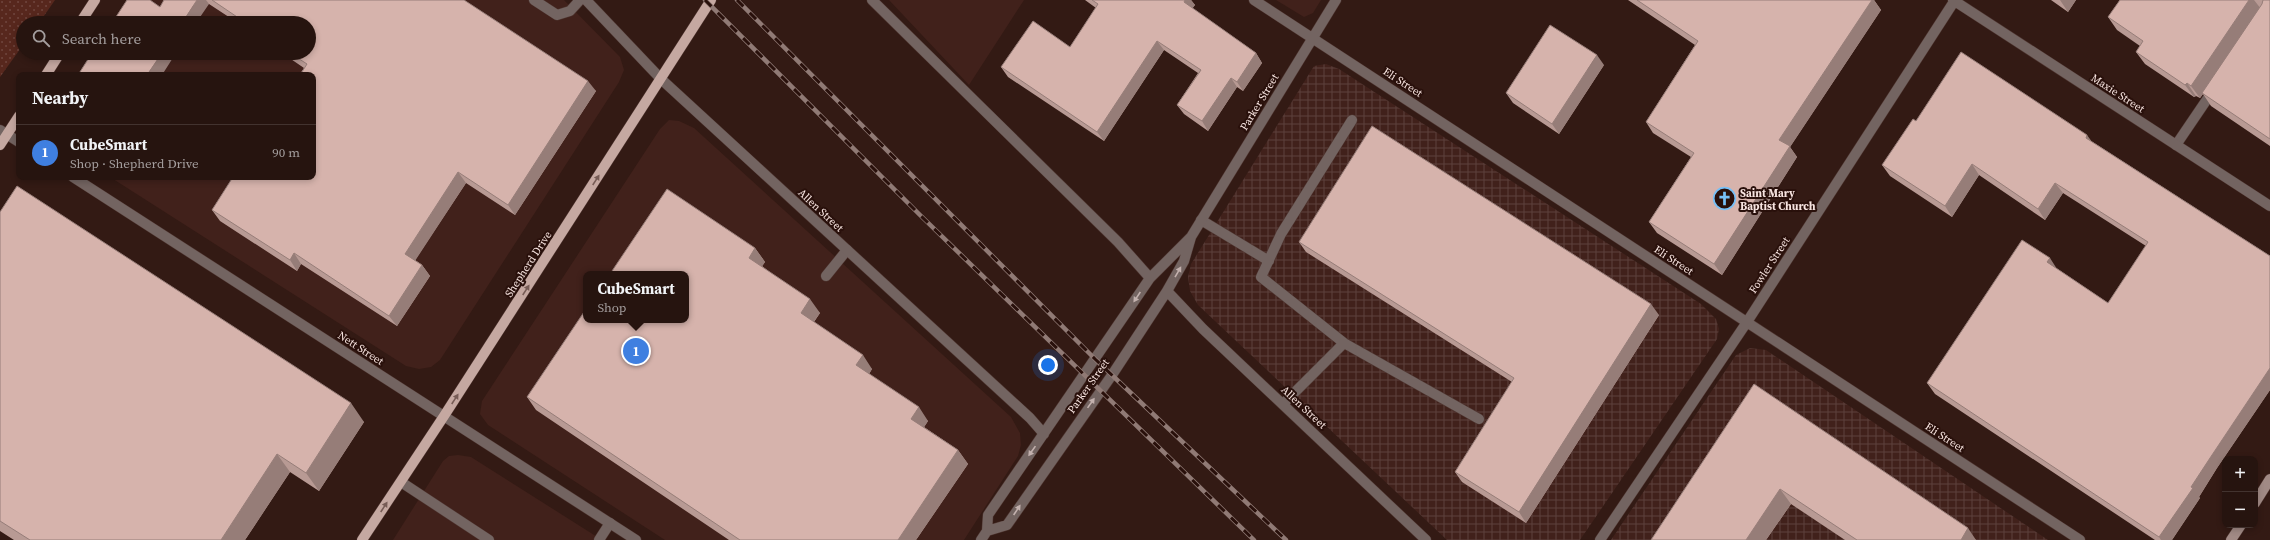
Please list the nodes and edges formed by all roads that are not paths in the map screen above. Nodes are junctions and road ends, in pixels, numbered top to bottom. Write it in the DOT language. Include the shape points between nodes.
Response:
graph roads {
  1 [pos="95,0"];
  2 [pos="534,0"];
  3 [pos="580,0"];
  4 [pos="586,0"];
  5 [pos="711,0"];
  6 [pos="872,0"];
  7 [pos="1254,0"];
  8 [pos="1336,0"];
  9 [pos="1954,0"];
  10 [pos="85,16"];
  11 [pos="1312,37"];
  12 [pos="56,60"];
  13 [pos="48,72"];
  14 [pos="661,78"];
  15 [pos="2219,81"];
  16 [pos="16,119"];
  17 [pos="1352,120"];
  18 [pos="3,132"];
  19 [pos="16,140"];
  20 [pos="0,145"];
  21 [pos="2176,145"];
  22 [pos="78,180"];
  23 [pos="2270,206"];
  24 [pos="1201,220"];
  25 [pos="1191,237"];
  26 [pos="847,250"];
  27 [pos="1269,262"];
  28 [pos="826,276"];
  29 [pos="1150,278"];
  30 [pos="1167,291"];
  31 [pos="1747,322"];
  32 [pos="1344,343"];
  33 [pos="1283,404"];
  34 [pos="444,416"];
  35 [pos="1479,419"];
  36 [pos="1044,434"];
  37 [pos="2270,479"];
  38 [pos="401,482"];
  39 [pos="2258,497"];
  40 [pos="610,523"];
  41 [pos="2239,528"];
  42 [pos="984,536"];
  43 [pos="362,540"];
  44 [pos="489,540"];
  45 [pos="599,540"];
  46 [pos="636,540"];
  47 [pos="1426,540"];
  48 [pos="1600,540"];
  49 [pos="2080,540"];
  50 [pos="2231,540"];
  1 -- 10 [label="main road"];
  2 -- 3 [label="street" via="557,15 570,11"];
  4 -- 14 [label="street, Allen Street"];
  5 -- 14 [label="main road, Shepherd Drive"];
  6 -- 29 [label="street" via="1118,242"];
  7 -- 11 [label="street, Eli Street"];
  8 -- 11 [label="street, Parker Street"];
  9 -- 21 [label="street, Maxie Street"];
  9 -- 31 [label="street, Fowler Street"];
  11 -- 24 [label="street, Parker Street"];
  11 -- 31 [label="street, Eli Street"];
  12 -- 13 [label="main road"];
  14 -- 26 [label="street, Allen Street"];
  34 -- 14 [label="main road, Shepherd Drive, one-way"];
  15 -- 21 [label="street"];
  16 -- 18 [label="main road"];
  17 -- 27 [label="street" via="1281,234"];
  18 -- 19 [label="street"];
  18 -- 20 [label="main road"];
  21 -- 23 [label="street, Maxie Street"];
  22 -- 34 [label="street, Nett Street"];
  24 -- 25 [label="street, Parker Street"];
  24 -- 27 [label="street"];
  25 -- 29 [label="street, Parker Street"];
  30 -- 25 [label="street, Parker Street, one-way" via="1184,261"];
  26 -- 28 [label="street"];
  26 -- 36 [label="street, Allen Street"];
  27 -- 32 [label="street" via="1261,277"];
  29 -- 36 [label="street, Parker Street, one-way"];
  30 -- 33 [label="street, Allen Street" via="1203,329"];
  42 -- 30 [label="street, Parker Street, one-way" via="1007,525"];
  31 -- 48 [label="street, Fowler Street"];
  31 -- 49 [label="street, Eli Street"];
  32 -- 33 [label="street"];
  32 -- 35 [label="street"];
  33 -- 47 [label="street, Allen Street"];
  34 -- 38 [label="main road, Shepherd Drive"];
  34 -- 40 [label="street, Nett Street"];
  36 -- 42 [label="street, Parker Street, one-way" via="988,515"];
  37 -- 39 [label="street"];
  43 -- 38 [label="main road, Shepherd Drive, one-way"];
  38 -- 44 [label="street"];
  40 -- 45 [label="street"];
  40 -- 46 [label="street, Nett Street"];
  41 -- 50 [label="street"];
}
